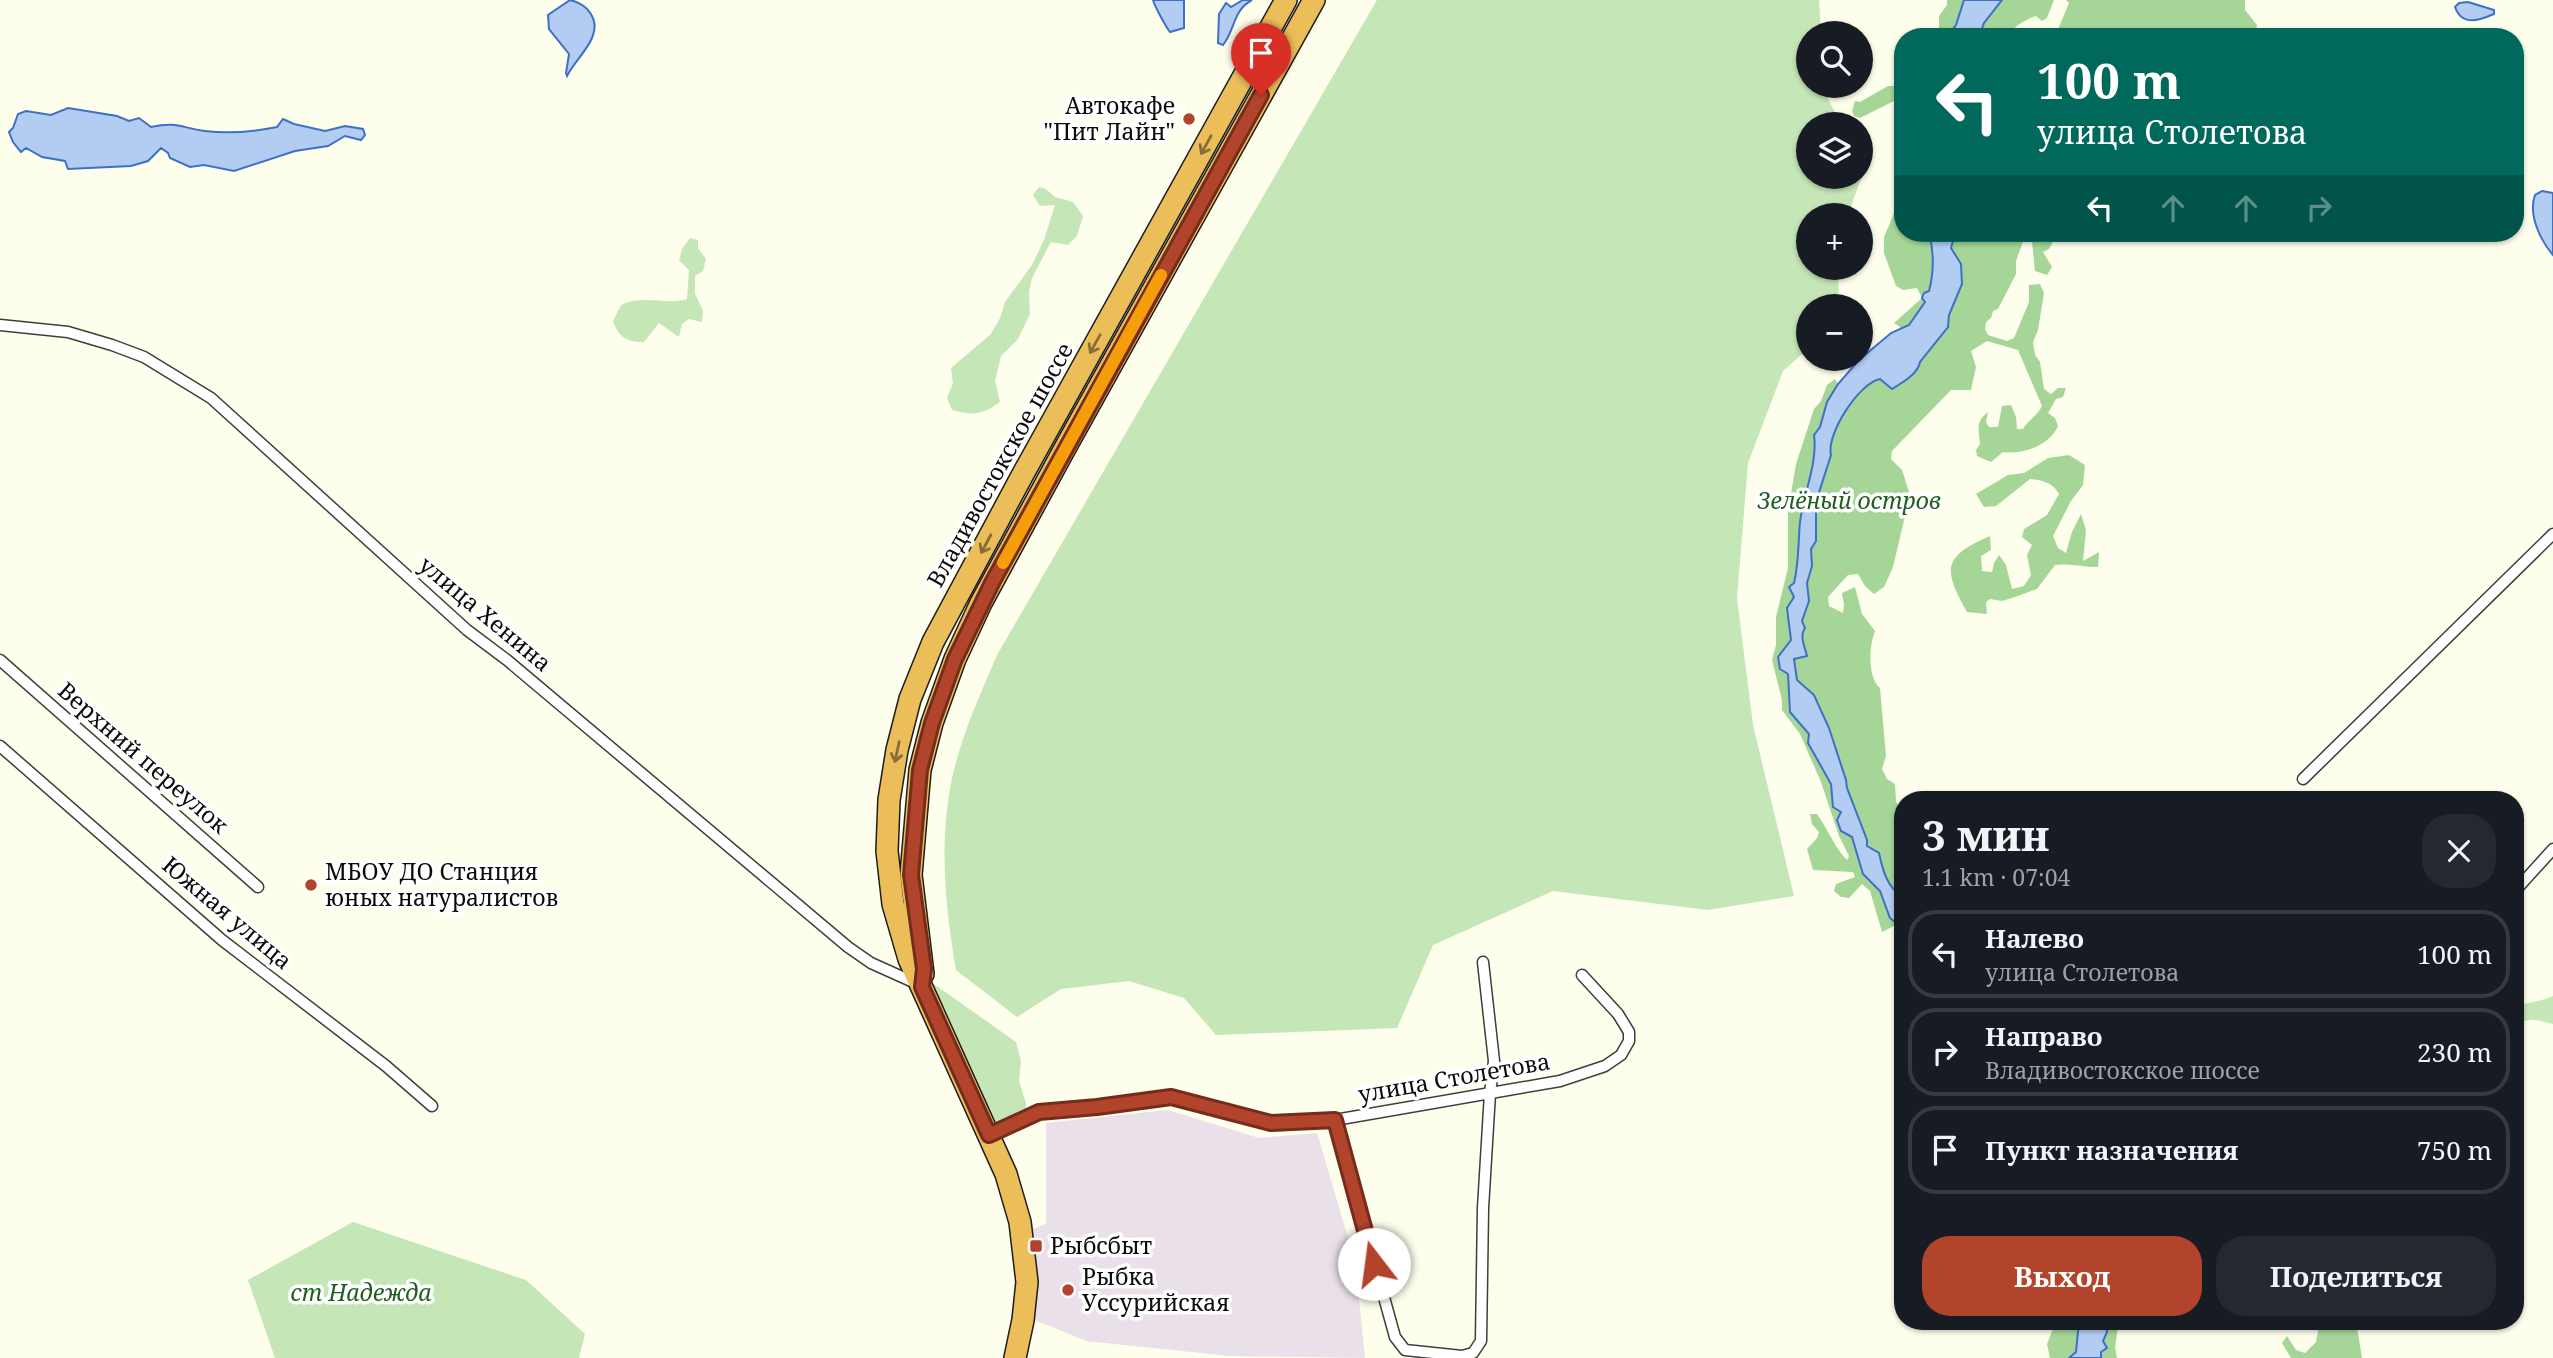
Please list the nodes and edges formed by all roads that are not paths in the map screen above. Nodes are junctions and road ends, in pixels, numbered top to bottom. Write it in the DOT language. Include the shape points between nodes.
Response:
graph roads {
  1 [pos="1286,0"];
  2 [pos="1314,0"];
  3 [pos="0,325"];
  4 [pos="2553,534"];
  5 [pos="949,613"];
  6 [pos="972,623"];
  7 [pos="0,660"];
  8 [pos="0,746"];
  9 [pos="2303,779"];
  10 [pos="2553,849"];
  11 [pos="2524,881"];
  12 [pos="258,887"];
  13 [pos="1483,962"];
  14 [pos="1582,975"];
  15 [pos="922,987"];
  16 [pos="1490,1093"];
  17 [pos="432,1106"];
  18 [pos="1335,1120"];
  19 [pos="989,1135"];
  20 [pos="1404,1354"];
  21 [pos="1015,1358"];
  1 -- 5 [label="highway, Владивостокское шоссе, one-way"];
  2 -- 6 [label="highway, Владивостокское шоссе"];
  3 -- 15 [label="street, улица Хенина" via="68,331 112,345 144,357 211,398 467,630 848,947"];
  4 -- 9 [label="street"];
  5 -- 6 [label="highway" via="957,628"];
  5 -- 15 [label="highway, Владивостокское шоссе, one-way" via="910,699 889,800 892,904"];
  6 -- 15 [label="highway, Владивостокское шоссе" via="932,723 920,770 911,875 924,969"];
  7 -- 12 [label="street, Верхний переулок"];
  8 -- 17 [label="street, Южная улица" via="222,940"];
  10 -- 11 [label="street"];
  13 -- 16 [label="street" via="1494,1061"];
  14 -- 16 [label="street, улица Столетова" via="1629,1032 1621,1055 1605,1066 1560,1082"];
  15 -- 19 [label="highway, Владивостокское шоссе"];
  16 -- 18 [label="street, улица Столетова"];
  16 -- 20 [label="street" via="1481,1341 1473,1353 1462,1356"];
  18 -- 19 [label="street, улица Столетова" via="1271,1123 1171,1097 1039,1112"];
  18 -- 20 [label="street" via="1387,1312"];
  19 -- 21 [label="highway, Владивостокское шоссе" via="1006,1174 1025,1249 1027,1282"];
}
